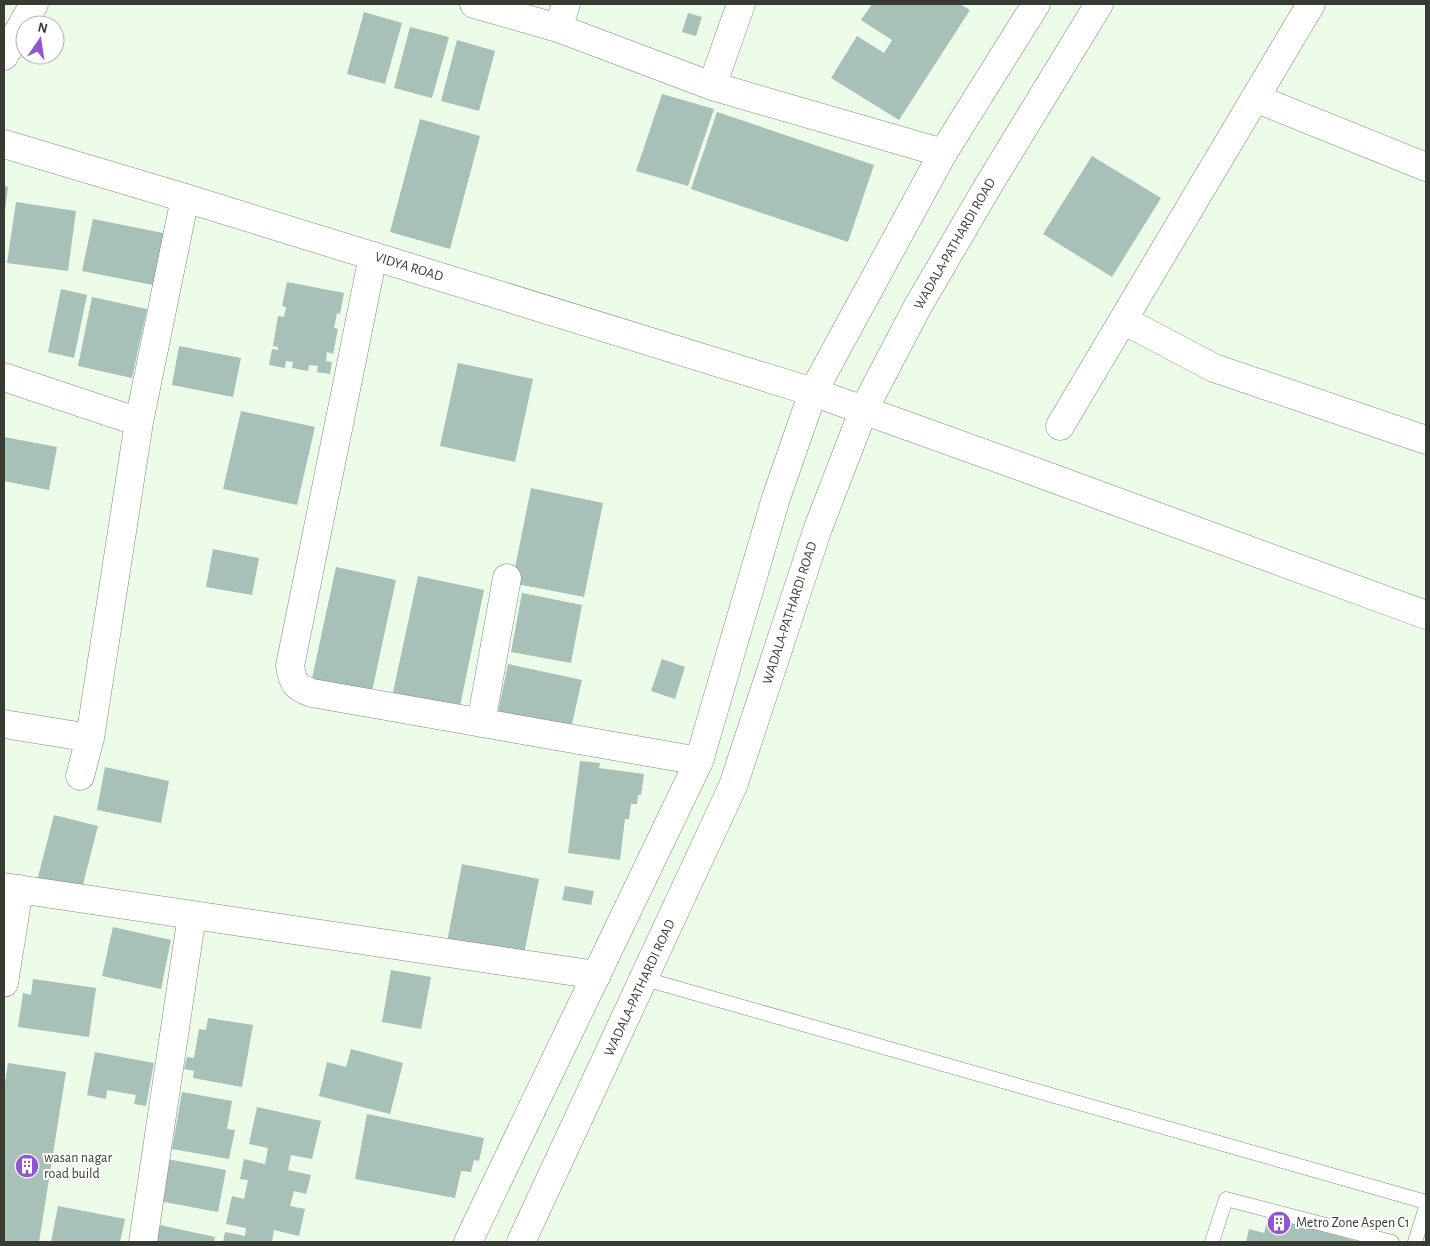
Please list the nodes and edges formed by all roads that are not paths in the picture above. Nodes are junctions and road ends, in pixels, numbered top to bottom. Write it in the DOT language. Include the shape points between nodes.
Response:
graph roads {
  1 [pos="34,4"];
  2 [pos="474,4"];
  3 [pos="741,4"];
  4 [pos="1036,4"];
  5 [pos="1099,4"];
  6 [pos="1311,4"];
  7 [pos="562,16"];
  8 [pos="4,56"];
  9 [pos="712,86"];
  10 [pos="1255,98"];
  11 [pos="4,144"];
  12 [pos="943,153"];
  13 [pos="1426,167"];
  14 [pos="185,198"];
  15 [pos="373,256"];
  16 [pos="1123,320"];
  17 [pos="4,377"];
  18 [pos="813,392"];
  19 [pos="864,409"];
  20 [pos="139,422"];
  21 [pos="1060,426"];
  22 [pos="1426,440"];
  23 [pos="507,578"];
  24 [pos="1426,615"];
  25 [pos="481,723"];
  26 [pos="4,724"];
  27 [pos="90,738"];
  28 [pos="699,761"];
  29 [pos="80,776"];
  30 [pos="11,888"];
  31 [pos="192,915"];
  32 [pos="597,975"];
  33 [pos="645,979"];
  34 [pos="4,983"];
  35 [pos="1426,1202"];
  36 [pos="1426,1207"];
  37 [pos="143,1242"];
  38 [pos="468,1242"];
  39 [pos="521,1242"];
  40 [pos="1212,1242"];
  41 [pos="1392,1242"];
  42 [pos="1415,1242"];
  1 -- 8 [label="street"];
  2 -- 7 [label="street"];
  3 -- 9 [label="street"];
  4 -- 12 [label="street"];
  5 -- 19 [label="street, WADALA-PATHARDI ROAD" via="918,306"];
  6 -- 10 [label="street"];
  7 -- 9 [label="street"];
  9 -- 12 [label="street"];
  10 -- 13 [label="street"];
  10 -- 16 [label="street"];
  11 -- 14 [label="street, VIDYA ROAD"];
  12 -- 18 [label="street"];
  14 -- 15 [label="street, VIDYA ROAD"];
  14 -- 20 [label="street"];
  15 -- 18 [label="street, VIDYA ROAD"];
  15 -- 25 [label="street" via="290,666 293,682 312,693"];
  16 -- 21 [label="street"];
  16 -- 22 [label="street" via="1214,368"];
  17 -- 20 [label="street"];
  18 -- 19 [label="street, VIDYA ROAD"];
  18 -- 28 [label="street" via="776,498"];
  19 -- 24 [label="street, VIDYA ROAD"];
  19 -- 33 [label="street, WADALA-PATHARDI ROAD" via="818,528 733,786"];
  20 -- 27 [label="street"];
  23 -- 25 [label="street"];
  25 -- 28 [label="street"];
  26 -- 27 [label="street"];
  27 -- 29 [label="street"];
  28 -- 32 [label="street"];
  30 -- 31 [label="street"];
  30 -- 34 [label="street"];
  31 -- 32 [label="street"];
  31 -- 37 [label="street"];
  32 -- 38 [label="street"];
  33 -- 35 [label="lane"];
  33 -- 39 [label="street, WADALA-PATHARDI ROAD"];
  36 -- 42 [label="lane"];
  40 -- 41 [label="lane" via="1226,1199"];
}
